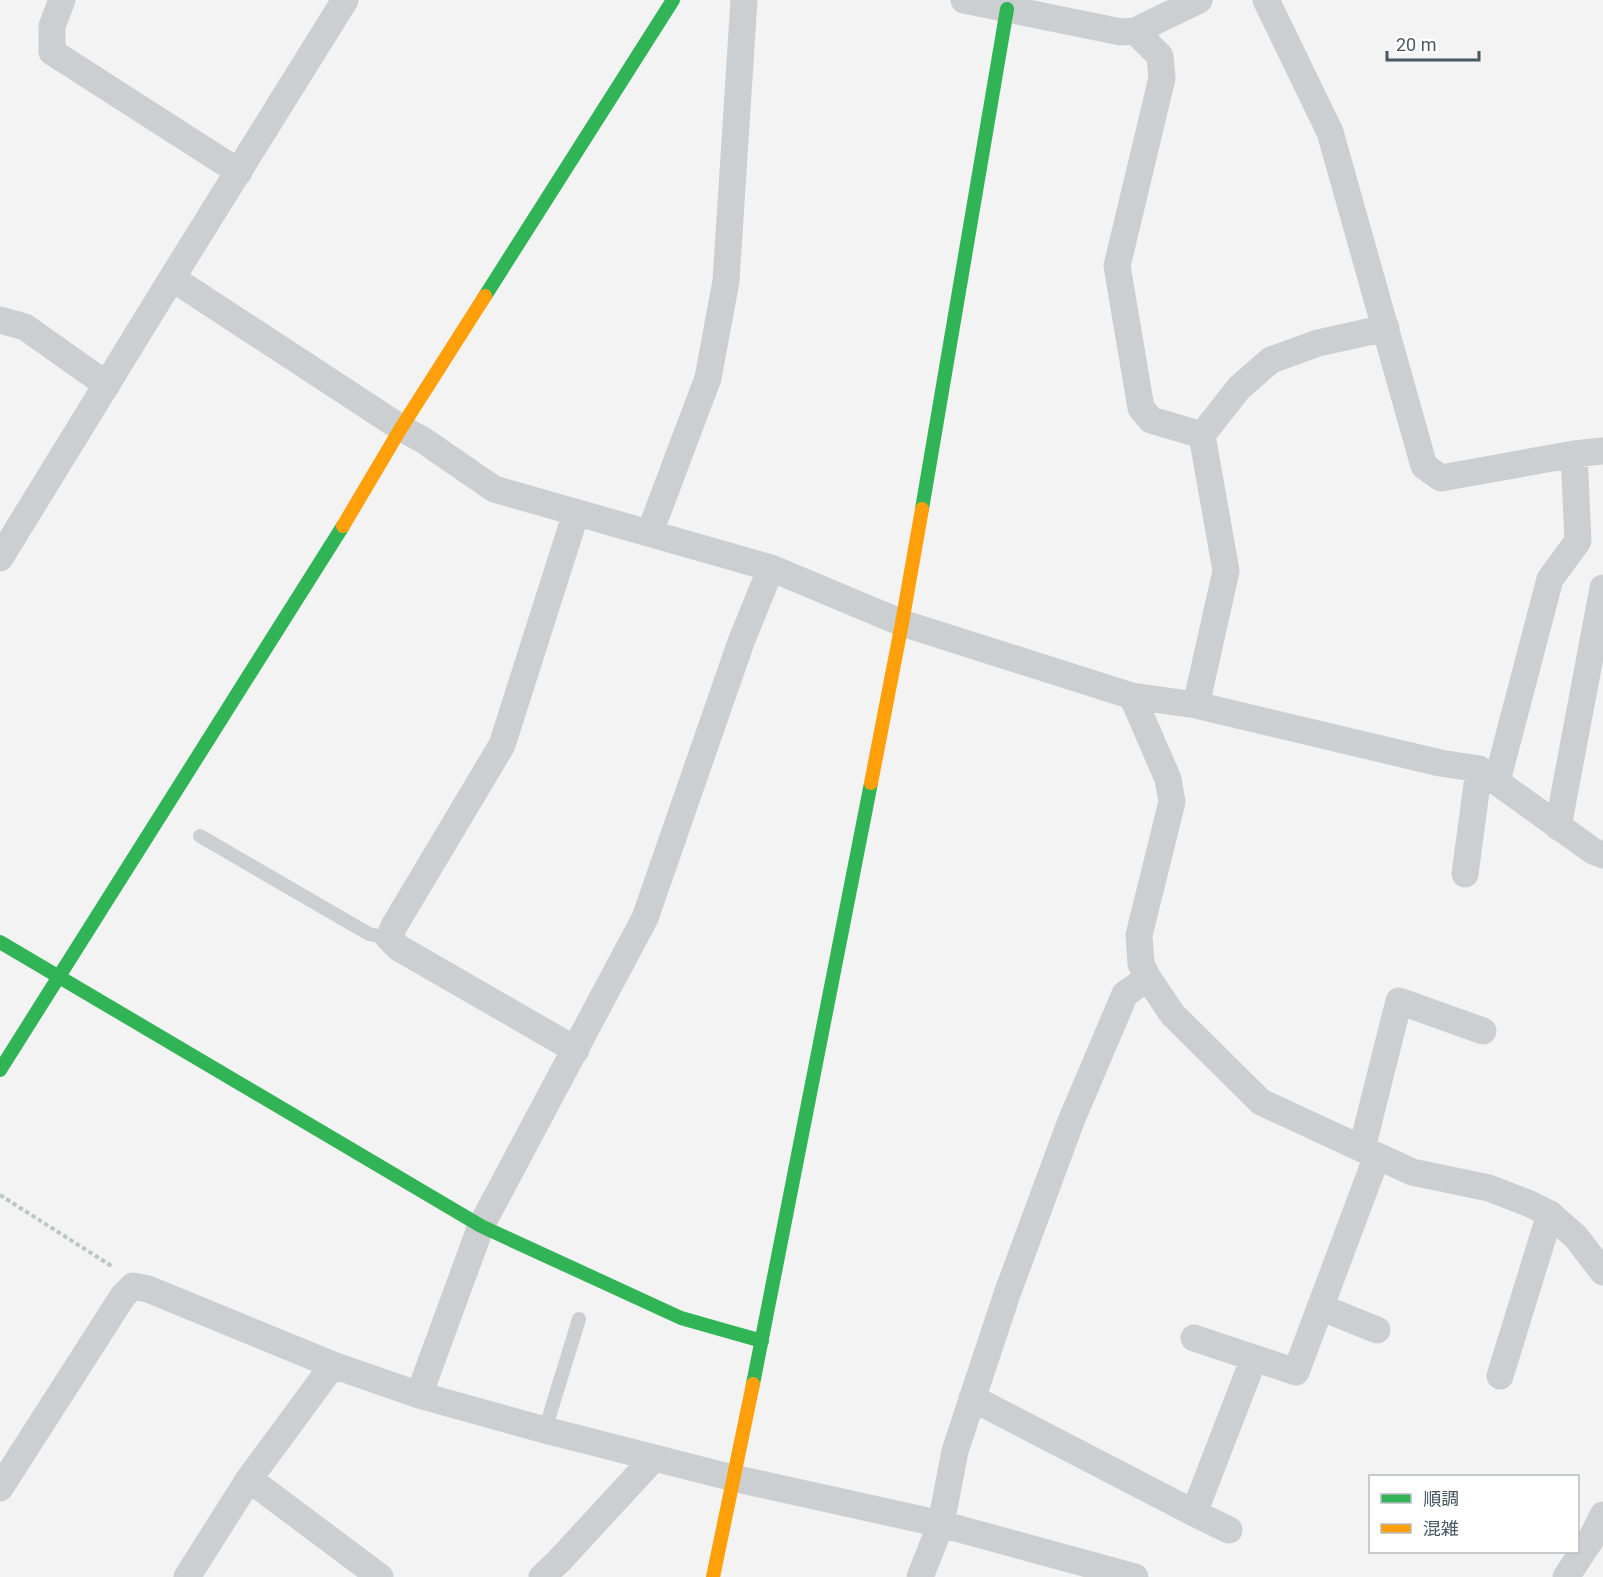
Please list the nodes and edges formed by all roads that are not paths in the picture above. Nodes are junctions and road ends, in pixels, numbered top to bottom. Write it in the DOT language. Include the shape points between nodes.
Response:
graph roads {
  1 [pos="62,0"];
  2 [pos="345,0"];
  3 [pos="673,0"];
  4 [pos="744,0"];
  5 [pos="964,0"];
  6 [pos="1199,0"];
  7 [pos="1266,0"];
  8 [pos="1008,4"];
  9 [pos="1136,31"];
  10 [pos="239,172"];
  11 [pos="172,278"];
  12 [pos="0,320"];
  13 [pos="1386,328"];
  14 [pos="107,385"];
  15 [pos="401,428"];
  16 [pos="1202,435"];
  17 [pos="1603,451"];
  18 [pos="1574,454"];
  19 [pos="576,513"];
  20 [pos="650,532"];
  21 [pos="0,558"];
  22 [pos="771,567"];
  23 [pos="1603,588"];
  24 [pos="902,623"];
  25 [pos="1132,696"];
  26 [pos="1196,705"];
  27 [pos="1488,775"];
  28 [pos="1558,826"];
  29 [pos="200,836"];
  30 [pos="1603,855"];
  31 [pos="1465,874"];
  32 [pos="388,938"];
  33 [pos="0,942"];
  34 [pos="58,975"];
  35 [pos="1148,978"];
  36 [pos="1483,1031"];
  37 [pos="576,1050"];
  38 [pos="0,1070"];
  39 [pos="1369,1152"];
  40 [pos="1550,1214"];
  41 [pos="481,1226"];
  42 [pos="1601,1264"];
  43 [pos="1320,1307"];
  44 [pos="579,1319"];
  45 [pos="1377,1330"];
  46 [pos="1194,1338"];
  47 [pos="762,1341"];
  48 [pos="1254,1358"];
  49 [pos="333,1365"];
  50 [pos="1500,1376"];
  51 [pos="419,1395"];
  52 [pos="972,1398"];
  53 [pos="545,1430"];
  54 [pos="654,1458"];
  55 [pos="734,1478"];
  56 [pos="249,1479"];
  57 [pos="0,1488"];
  58 [pos="1194,1513"];
  59 [pos="1603,1515"];
  60 [pos="941,1524"];
  61 [pos="1229,1530"];
  62 [pos="1596,1544"];
  63 [pos="187,1577"];
  64 [pos="380,1577"];
  65 [pos="542,1577"];
  66 [pos="713,1577"];
  67 [pos="920,1577"];
  68 [pos="1136,1577"];
  69 [pos="1566,1577"];
  1 -- 10 [label="street" via="52,26 52,52"];
  2 -- 10 [label="street"];
  3 -- 15 [label="street"];
  4 -- 20 [label="street" via="726,281 708,378"];
  5 -- 8 [label="street"];
  6 -- 9 [label="street"];
  7 -- 13 [label="street" via="1330,132"];
  8 -- 9 [label="street" via="1121,32"];
  8 -- 24 [label="street"];
  9 -- 16 [label="street" via="1160,56 1162,78 1117,266 1141,408 1151,420"];
  10 -- 11 [label="street"];
  11 -- 14 [label="street"];
  11 -- 15 [label="street"];
  12 -- 14 [label="street" via="25,327"];
  13 -- 16 [label="street" via="1318,343 1271,360 1239,388"];
  13 -- 18 [label="street" via="1425,466 1441,478"];
  14 -- 21 [label="street"];
  15 -- 19 [label="street" via="494,489"];
  15 -- 34 [label="street" via="345,523"];
  16 -- 26 [label="street" via="1226,571"];
  17 -- 18 [label="street"];
  18 -- 27 [label="street" via="1578,541 1550,579"];
  19 -- 20 [label="street"];
  19 -- 32 [label="street" via="502,745"];
  20 -- 22 [label="street"];
  22 -- 24 [label="street"];
  22 -- 37 [label="street" via="645,918"];
  23 -- 28 [label="street"];
  24 -- 25 [label="street"];
  24 -- 47 [label="street"];
  25 -- 26 [label="street"];
  25 -- 35 [label="street" via="1168,779 1172,801 1139,935 1141,964"];
  26 -- 27 [label="street"];
  27 -- 28 [label="street"];
  27 -- 31 [label="street"];
  28 -- 30 [label="street"];
  29 -- 32 [label="lane" via="369,934"];
  32 -- 37 [label="street"];
  33 -- 34 [label="street"];
  34 -- 38 [label="street"];
  34 -- 41 [label="street"];
  35 -- 39 [label="street" via="1173,1015 1261,1102"];
  35 -- 52 [label="street" via="1125,994 1071,1121"];
  36 -- 39 [label="street" via="1399,1001"];
  37 -- 41 [label="street"];
  39 -- 40 [label="street" via="1412,1172 1489,1188"];
  39 -- 43 [label="street"];
  40 -- 42 [label="street"];
  40 -- 50 [label="street"];
  41 -- 47 [label="street" via="681,1318"];
  41 -- 51 [label="street"];
  43 -- 45 [label="street"];
  43 -- 48 [label="street" via="1296,1372"];
  44 -- 53 [label="lane"];
  46 -- 48 [label="street"];
  47 -- 55 [label="street"];
  48 -- 58 [label="street"];
  49 -- 51 [label="street"];
  49 -- 56 [label="street"];
  49 -- 57 [label="street" via="133,1286"];
  51 -- 53 [label="street"];
  52 -- 58 [label="street"];
  52 -- 60 [label="street" via="955,1451"];
  53 -- 54 [label="street"];
  54 -- 55 [label="street"];
  54 -- 65 [label="street"];
  55 -- 60 [label="street"];
  55 -- 66 [label="street"];
  56 -- 63 [label="street"];
  56 -- 64 [label="street"];
  58 -- 61 [label="street"];
  59 -- 62 [label="street"];
  60 -- 67 [label="street"];
  60 -- 68 [label="street"];
  62 -- 69 [label="street"];
}
